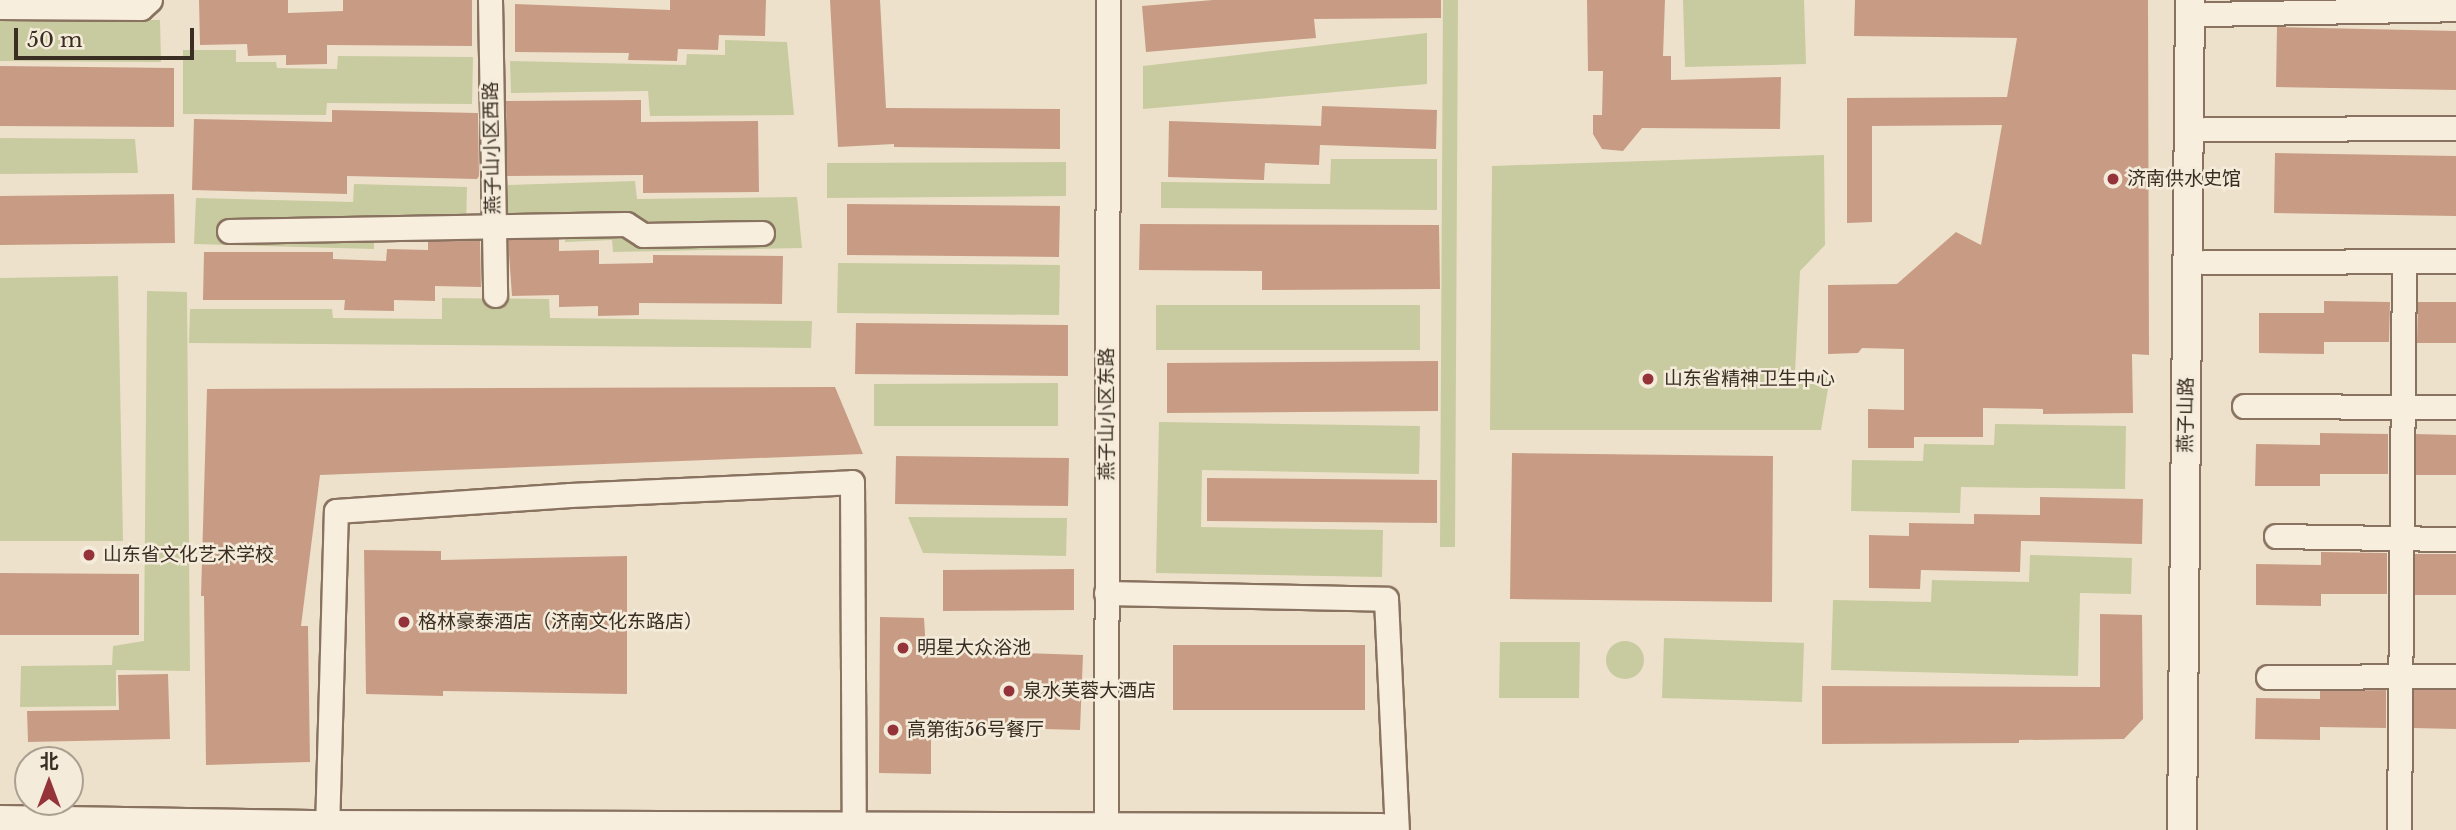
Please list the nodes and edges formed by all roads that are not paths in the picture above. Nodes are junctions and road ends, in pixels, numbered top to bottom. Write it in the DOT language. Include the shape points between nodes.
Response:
graph roads {
  1 [pos="150,0"];
  2 [pos="490,0"];
  3 [pos="1108,0"];
  4 [pos="2201,5"];
  5 [pos="0,7"];
  6 [pos="2456,9"];
  7 [pos="2456,128"];
  8 [pos="2205,129"];
  9 [pos="494,224"];
  10 [pos="229,231"];
  11 [pos="762,233"];
  12 [pos="2456,261"];
  13 [pos="2204,262"];
  14 [pos="2404,262"];
  15 [pos="495,295"];
  16 [pos="2244,406"];
  17 [pos="2403,407"];
  18 [pos="2456,407"];
  19 [pos="2276,536"];
  20 [pos="2402,538"];
  21 [pos="2456,539"];
  22 [pos="1106,593"];
  23 [pos="2400,676"];
  24 [pos="2456,676"];
  25 [pos="2268,677"];
  26 [pos="0,822"];
  27 [pos="327,828"];
  28 [pos="854,828"];
  29 [pos="607,829"];
  30 [pos="1106,829"];
  31 [pos="1381,830"];
  32 [pos="1397,830"];
  33 [pos="2182,830"];
  34 [pos="2199,830"];
  35 [pos="2399,830"];
  1 -- 5 [label="street" via="141,8"];
  2 -- 9 [label="street, 燕子山小区西路"];
  3 -- 22 [label="street, 燕子山小区东路"];
  4 -- 6 [label="street"];
  4 -- 8 [label="street, 燕子山路"];
  4 -- 33 [label="street, 燕子山路"];
  7 -- 8 [label="street"];
  8 -- 13 [label="street, 燕子山路"];
  9 -- 10 [label="street"];
  9 -- 11 [label="street" via="626,224 643,235"];
  9 -- 15 [label="street, 燕子山小区西路"];
  12 -- 14 [label="street"];
  13 -- 14 [label="street"];
  13 -- 34 [label="street, 燕子山路"];
  14 -- 17 [label="street"];
  16 -- 17 [label="street"];
  17 -- 18 [label="street"];
  17 -- 20 [label="street"];
  19 -- 20 [label="street"];
  20 -- 21 [label="street"];
  20 -- 23 [label="street"];
  22 -- 30 [label="street, 燕子山小区东路"];
  22 -- 32 [label="street" via="1386,599"];
  23 -- 24 [label="street"];
  23 -- 25 [label="street"];
  23 -- 35 [label="street"];
  26 -- 27 [label="main road"];
  27 -- 28 [label="street" via="336,511 852,482"];
  27 -- 29 [label="main road"];
  28 -- 29 [label="main road"];
  28 -- 30 [label="main road"];
  30 -- 31 [label="main road"];
}
